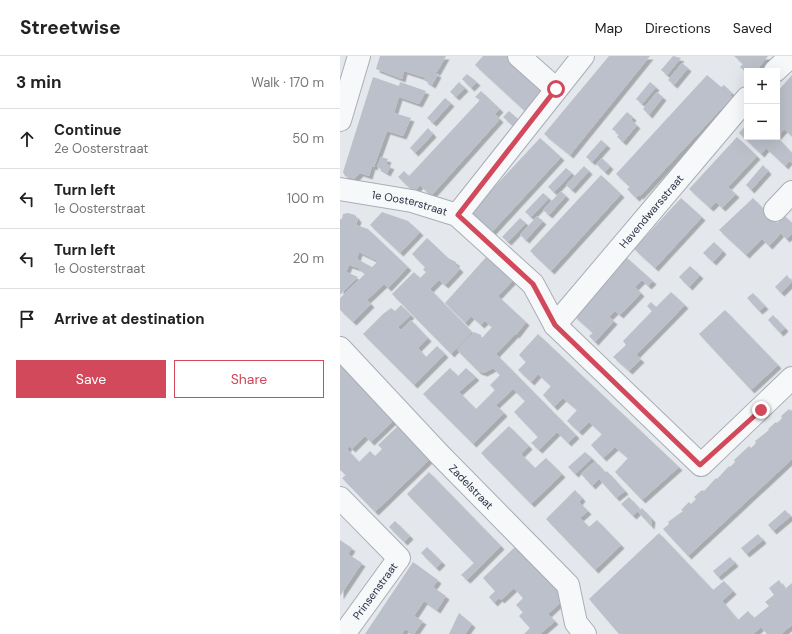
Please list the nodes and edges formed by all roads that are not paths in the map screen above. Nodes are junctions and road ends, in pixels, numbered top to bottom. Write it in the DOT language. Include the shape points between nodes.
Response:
graph roads {
  1 [pos="519,56"];
  2 [pos="583,56"];
  3 [pos="791,56"];
  4 [pos="351,64"];
  5 [pos="778,68"];
  6 [pos="556,89"];
  7 [pos="744,102"];
  8 [pos="340,120"];
  9 [pos="340,189"];
  10 [pos="792,192"];
  11 [pos="775,210"];
  12 [pos="458,215"];
  13 [pos="555,325"];
  14 [pos="340,348"];
  15 [pos="792,378"];
  16 [pos="340,498"];
  17 [pos="344,634"];
  18 [pos="585,634"];
  1 -- 6 [label="street"];
  2 -- 6 [label="street"];
  3 -- 5 [label="street"];
  4 -- 8 [label="street"];
  6 -- 12 [label="street"];
  7 -- 13 [label="street, Havendwarsstraat"];
  9 -- 12 [label="street, 1e Oosterstraat" via="412,201"];
  10 -- 11 [label="street"];
  12 -- 13 [label="street, 1e Oosterstraat" via="533,284"];
  13 -- 15 [label="street, 1e Oosterstraat" via="700,465"];
  14 -- 18 [label="street, Zadelstraat" via="440,455 568,585 576,623"];
  16 -- 17 [label="street, Prinsenstraat" via="399,558"];
}
